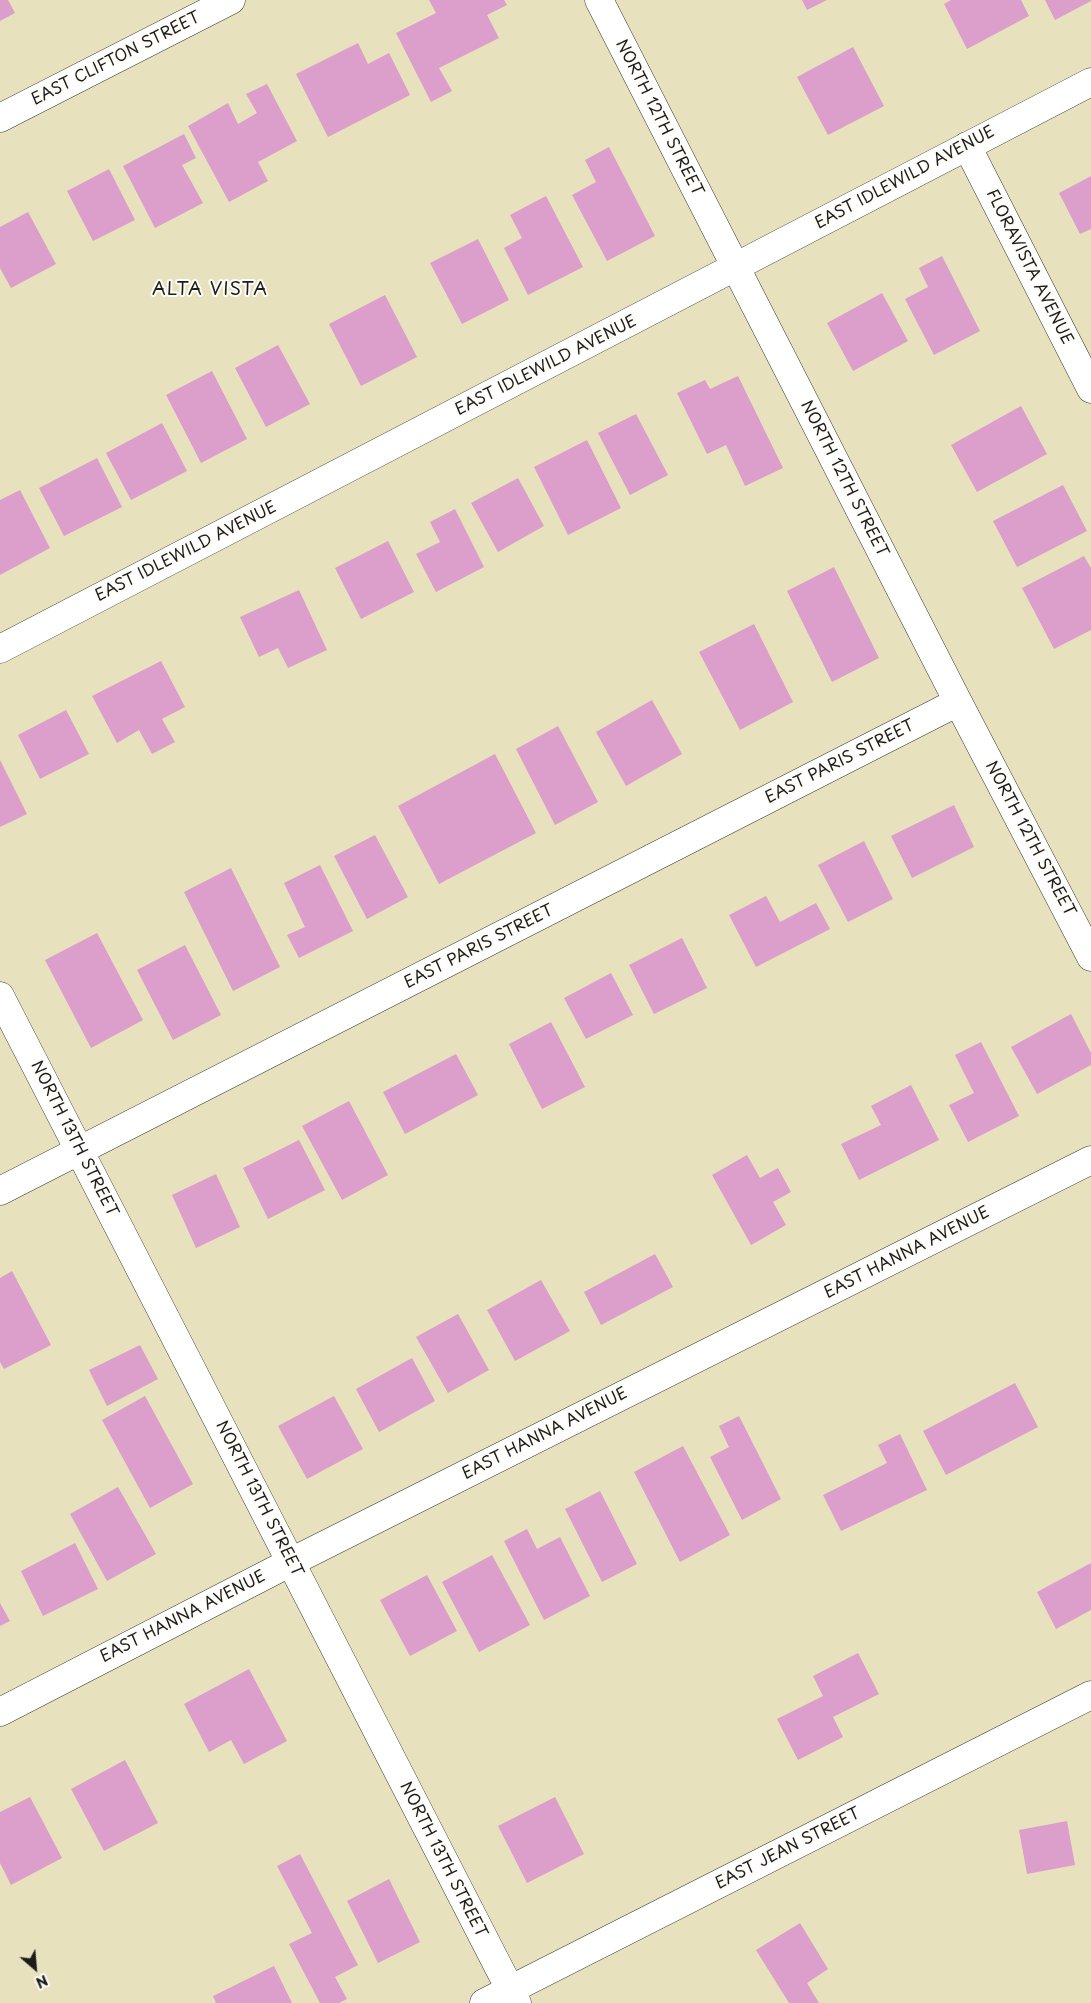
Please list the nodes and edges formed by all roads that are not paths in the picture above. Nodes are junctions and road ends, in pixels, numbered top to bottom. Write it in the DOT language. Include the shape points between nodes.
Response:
graph roads {
  1 [pos="231,0"];
  2 [pos="599,0"];
  3 [pos="1091,82"];
  4 [pos="0,118"];
  5 [pos="966,146"];
  6 [pos="736,267"];
  7 [pos="1091,389"];
  8 [pos="0,649"];
  9 [pos="958,702"];
  10 [pos="1091,957"];
  11 [pos="0,996"];
  12 [pos="80,1151"];
  13 [pos="1091,1160"];
  14 [pos="0,1192"];
  15 [pos="291,1562"];
  16 [pos="1091,1695"];
  17 [pos="0,1712"];
  18 [pos="513,1996"];
  19 [pos="484,2003"];
  1 -- 4 [label="street, EAST CLIFTON STREET"];
  2 -- 6 [label="street, NORTH 12TH STREET"];
  3 -- 5 [label="street, EAST IDLEWILD AVENUE"];
  5 -- 6 [label="street, EAST IDLEWILD AVENUE"];
  5 -- 7 [label="street, FLORAVISTA AVENUE"];
  6 -- 8 [label="street, EAST IDLEWILD AVENUE"];
  6 -- 9 [label="street, NORTH 12TH STREET"];
  9 -- 10 [label="street, NORTH 12TH STREET"];
  9 -- 12 [label="street, EAST PARIS STREET"];
  11 -- 12 [label="street, NORTH 13TH STREET"];
  12 -- 14 [label="street, EAST PARIS STREET"];
  12 -- 15 [label="street, NORTH 13TH STREET"];
  13 -- 15 [label="street, EAST HANNA AVENUE"];
  15 -- 17 [label="street, EAST HANNA AVENUE"];
  15 -- 18 [label="street, NORTH 13TH STREET"];
  16 -- 18 [label="street, EAST JEAN STREET"];
  18 -- 19 [label="street, EAST JEAN STREET"];
}
